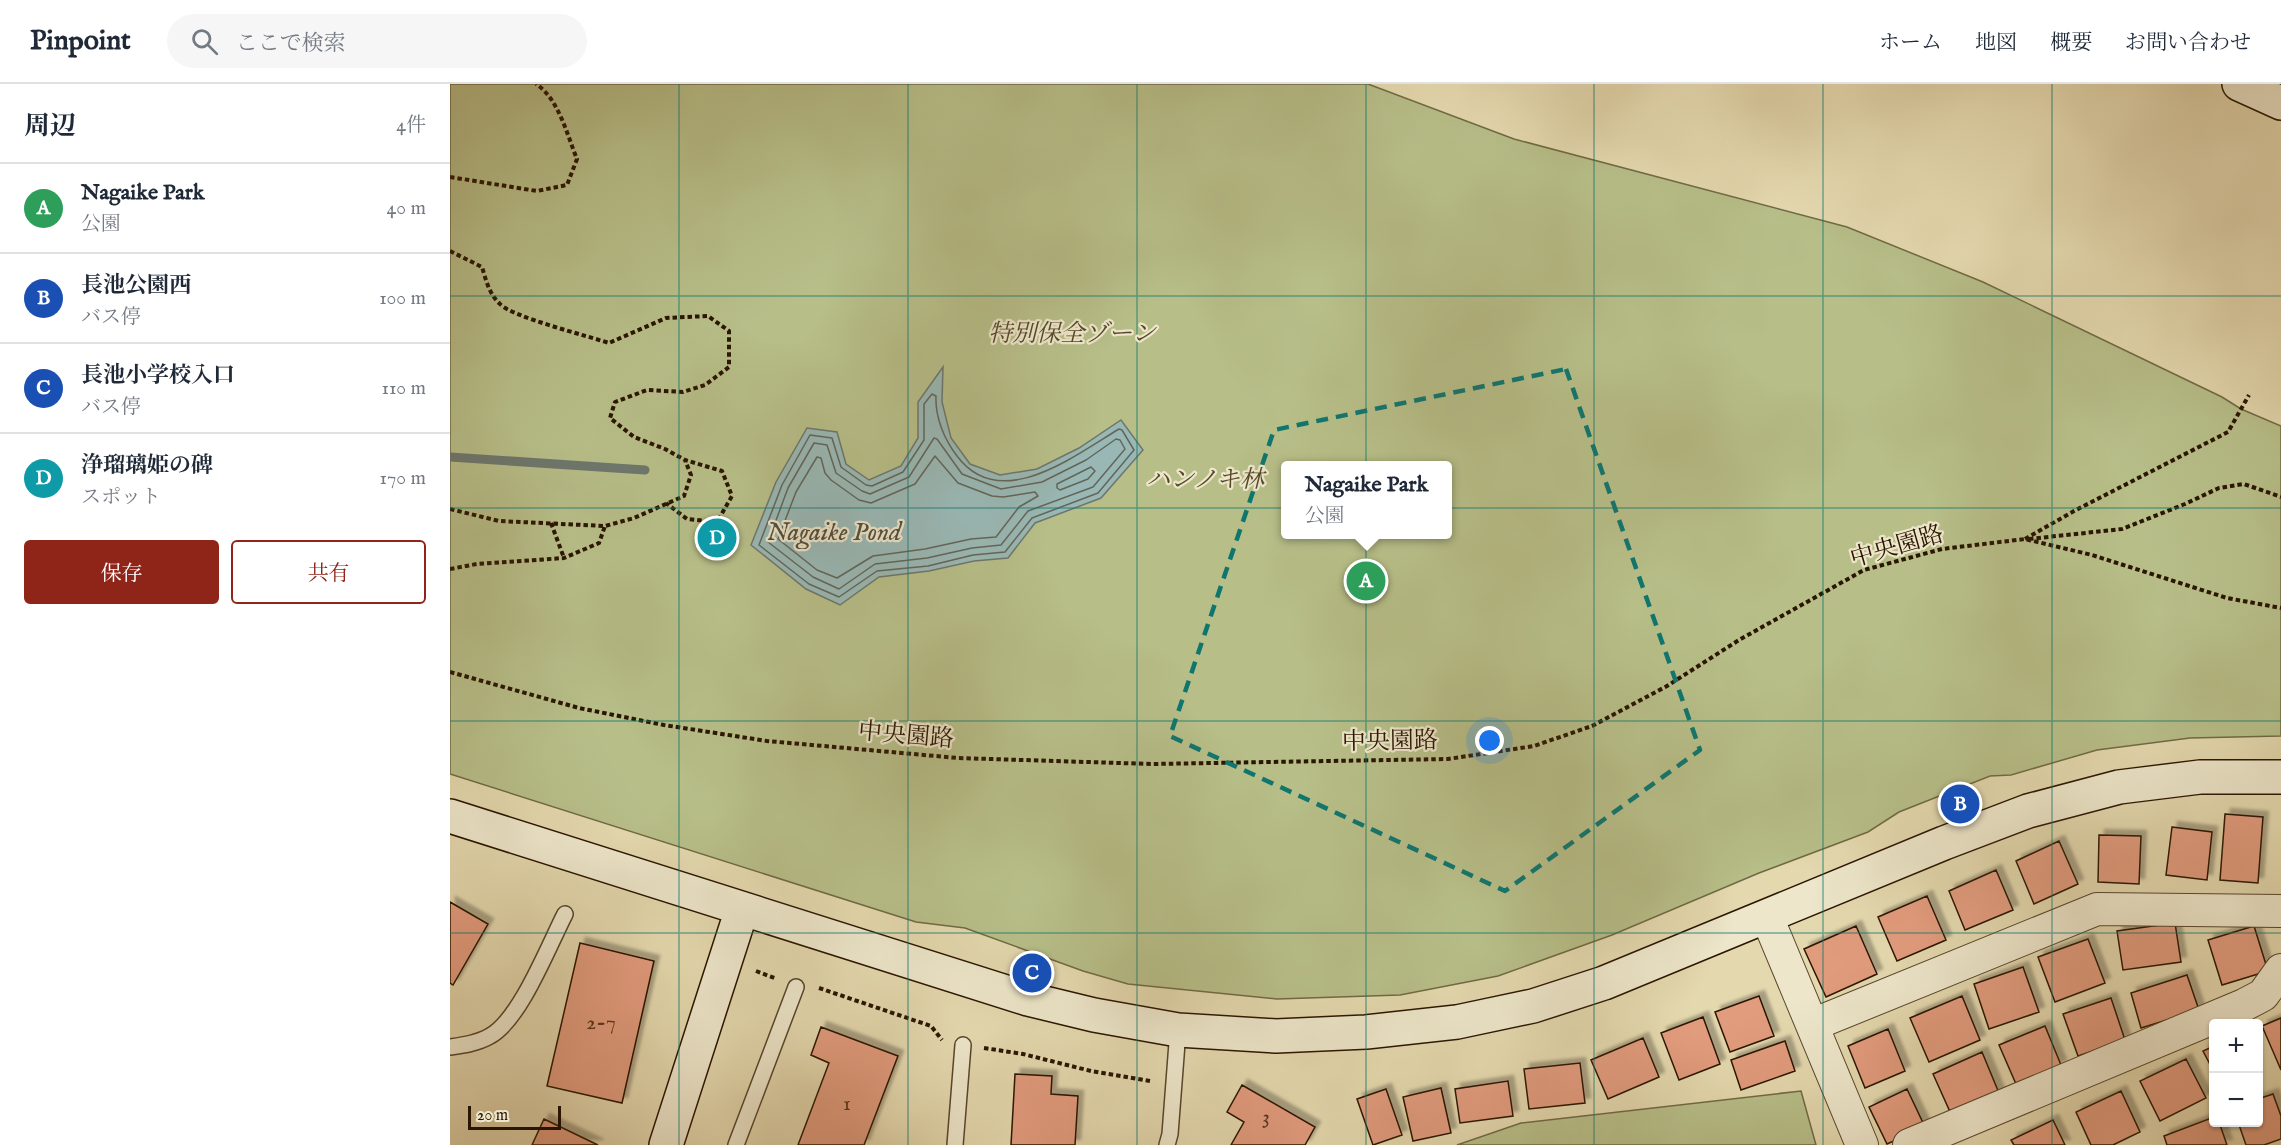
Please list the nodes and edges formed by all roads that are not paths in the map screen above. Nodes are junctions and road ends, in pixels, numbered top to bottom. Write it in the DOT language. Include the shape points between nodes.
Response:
graph roads {
  1 [pos="2239,84"];
  2 [pos="2281,103"];
  3 [pos="2281,777"];
  4 [pos="450,816"];
  5 [pos="742,909"];
  6 [pos="2281,911"];
  7 [pos="565,914"];
  8 [pos="1767,917"];
  9 [pos="2281,970"];
  10 [pos="796,987"];
  11 [pos="1812,1025"];
  12 [pos="1178,1030"];
  13 [pos="963,1046"];
  14 [pos="450,1047"];
  15 [pos="666,1145"];
  16 [pos="736,1145"];
  17 [pos="955,1145"];
  18 [pos="1167,1145"];
  19 [pos="1862,1145"];
  20 [pos="1909,1145"];
  1 -- 2 [label="street"];
  3 -- 8 [label="street" via="2200,777 2119,787 2028,811"];
  4 -- 5 [label="street"];
  5 -- 12 [label="street" via="1028,999"];
  5 -- 15 [label="street"];
  6 -- 11 [label="street" via="2097,909"];
  7 -- 14 [label="lane" via="518,1008 506,1022 492,1035"];
  8 -- 11 [label="street"];
  8 -- 12 [label="street" via="1604,983 1533,1006 1457,1022 1276,1036"];
  9 -- 20 [label="street" via="2263,994 2244,1005"];
  10 -- 16 [label="lane"];
  11 -- 19 [label="street"];
  12 -- 18 [label="lane"];
  13 -- 17 [label="lane"];
}
